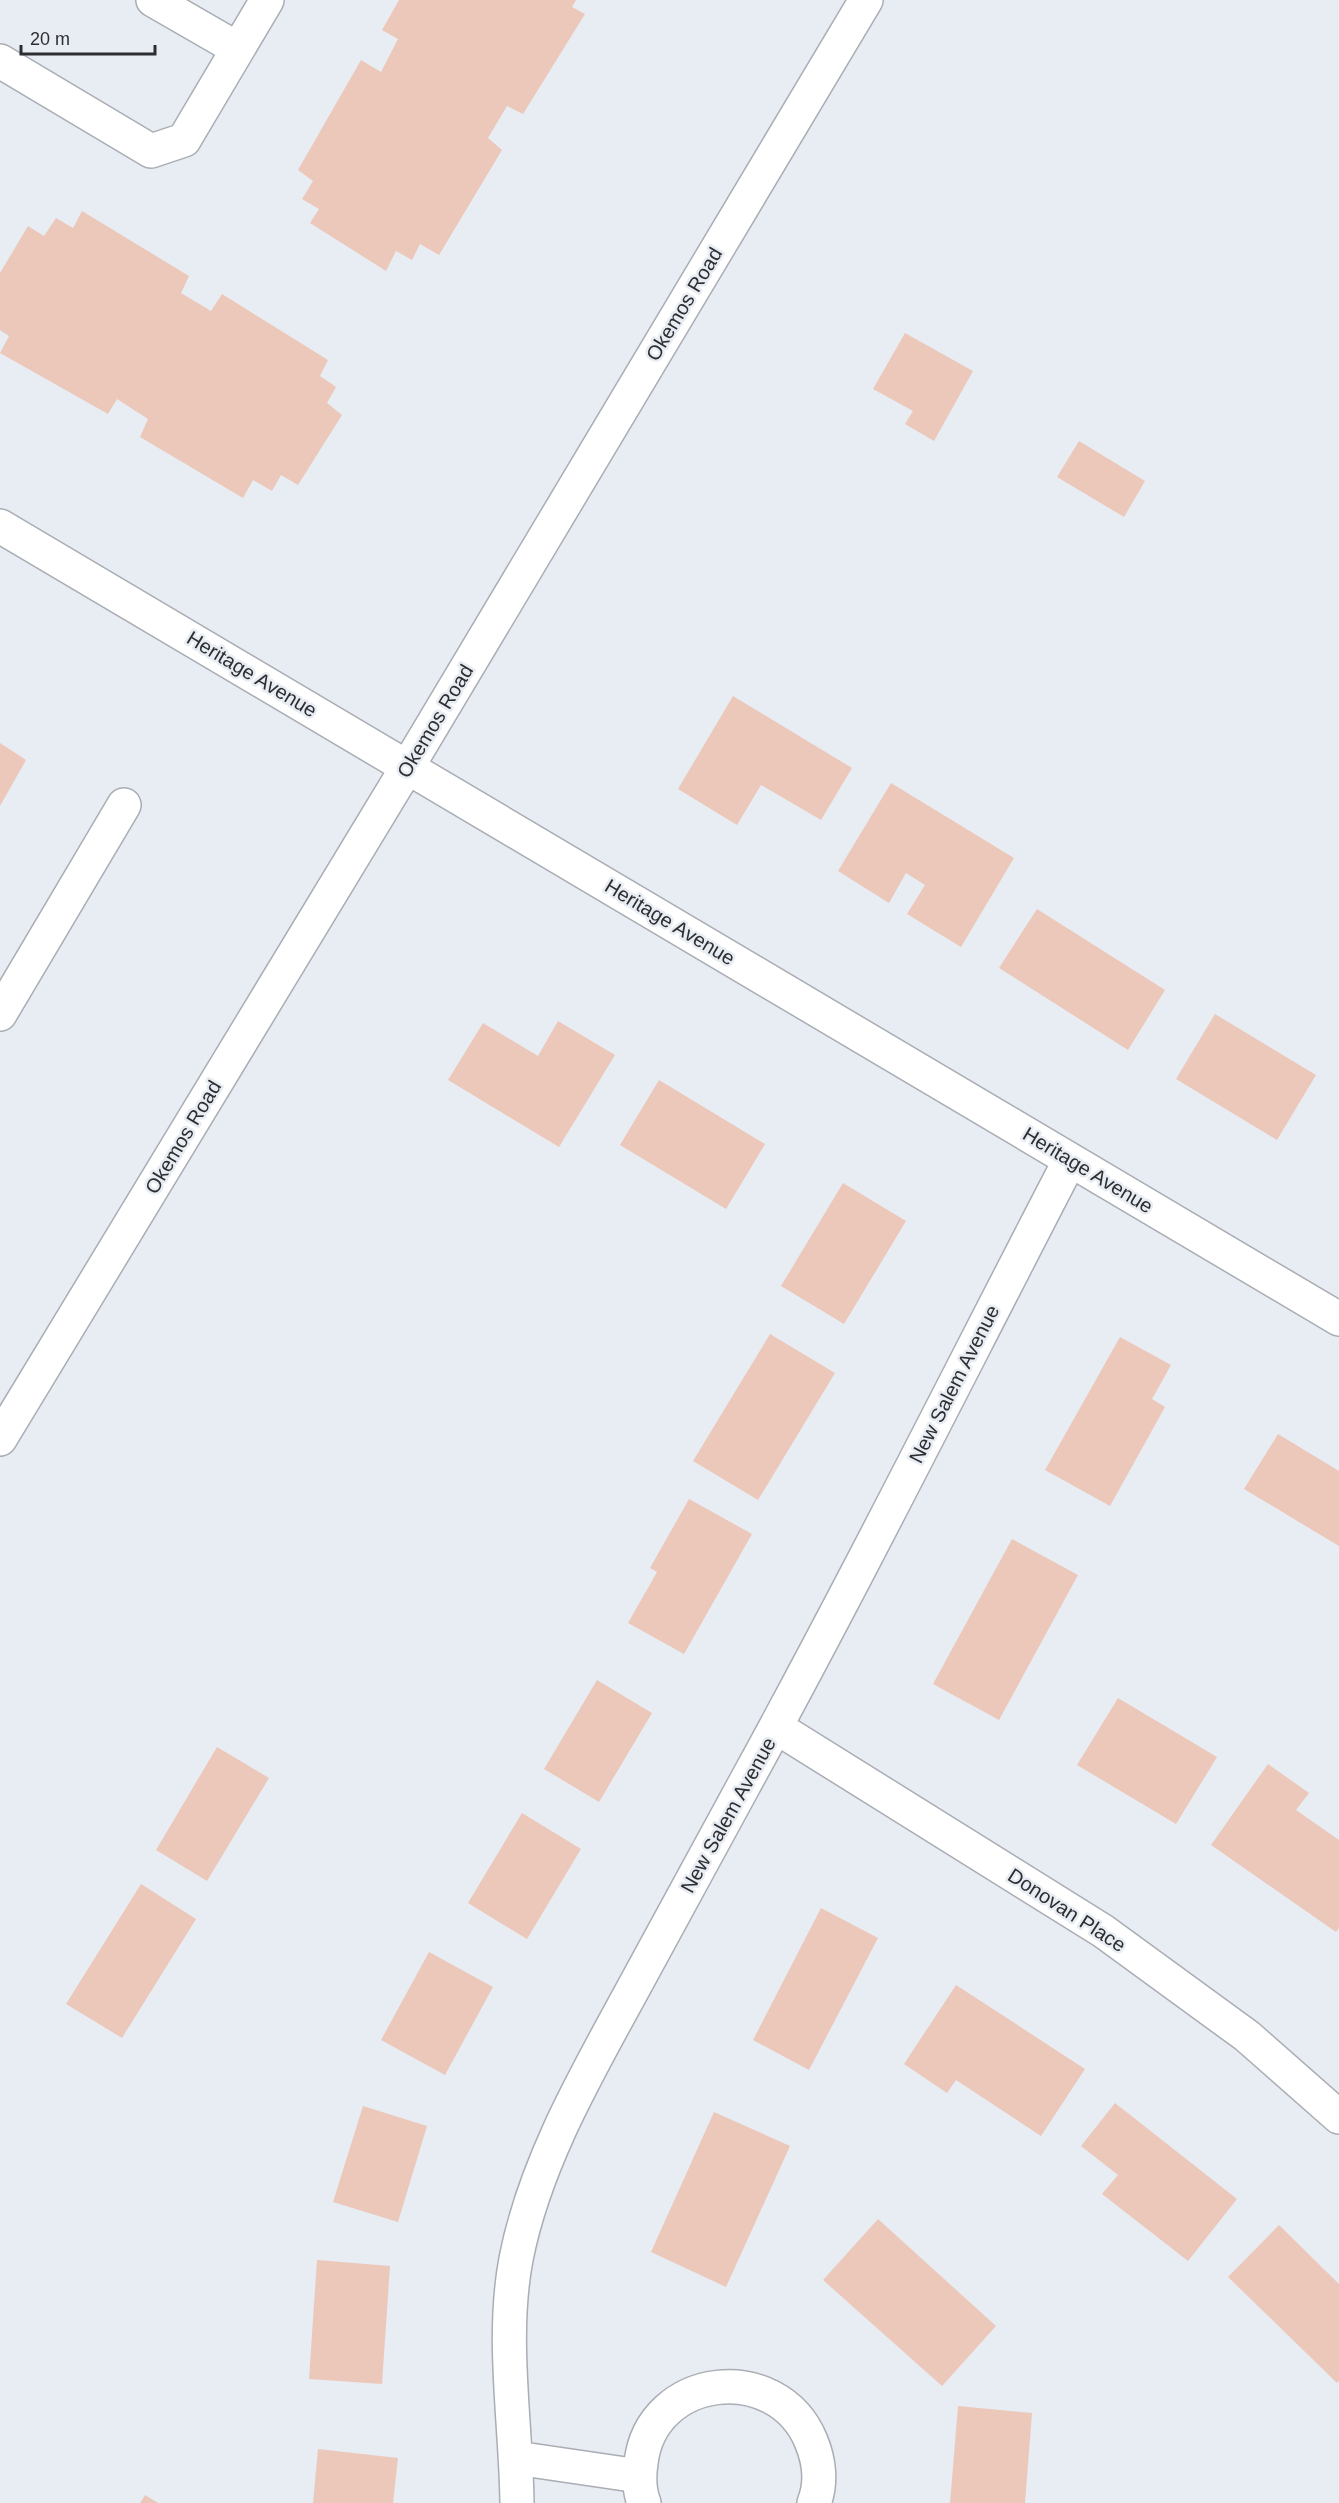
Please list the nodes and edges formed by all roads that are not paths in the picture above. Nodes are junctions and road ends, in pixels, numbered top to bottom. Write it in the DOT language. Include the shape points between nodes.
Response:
graph roads {
  1 [pos="153,0"];
  2 [pos="267,0"];
  3 [pos="866,0"];
  4 [pos="238,49"];
  5 [pos="0,61"];
  6 [pos="0,526"];
  7 [pos="408,766"];
  8 [pos="124,805"];
  9 [pos="4,999"];
  10 [pos="1070,1160"];
  11 [pos="1339,1319"];
  12 [pos="0,1439"];
  13 [pos="776,1727"];
  14 [pos="1339,2117"];
  15 [pos="516,2458"];
  16 [pos="642,2490"];
  17 [pos="517,2503"];
  18 [pos="814,2503"];
  1 -- 4 [label="street"];
  2 -- 4 [label="street"];
  3 -- 7 [label="street, Okemos Road"];
  4 -- 5 [label="street" via="184,140 151,151"];
  6 -- 7 [label="street, Heritage Avenue"];
  7 -- 10 [label="street, Heritage Avenue"];
  7 -- 12 [label="street, Okemos Road"];
  8 -- 9 [label="street"];
  10 -- 11 [label="street, Heritage Avenue"];
  10 -- 13 [label="street, New Salem Avenue"];
  13 -- 14 [label="street, Donovan Place" via="1103,1931 1246,2036"];
  13 -- 15 [label="street, New Salem Avenue" via="597,2056 559,2130 531,2201 516,2260 511,2314 510,2390"];
  15 -- 16 [label="street"];
  15 -- 17 [label="street, New Salem Avenue"];
  16 -- 18 [label="street" via="642,2453 650,2431 664,2412 704,2389 728,2385 751,2388 772,2397 806,2429 819,2474"];
}
